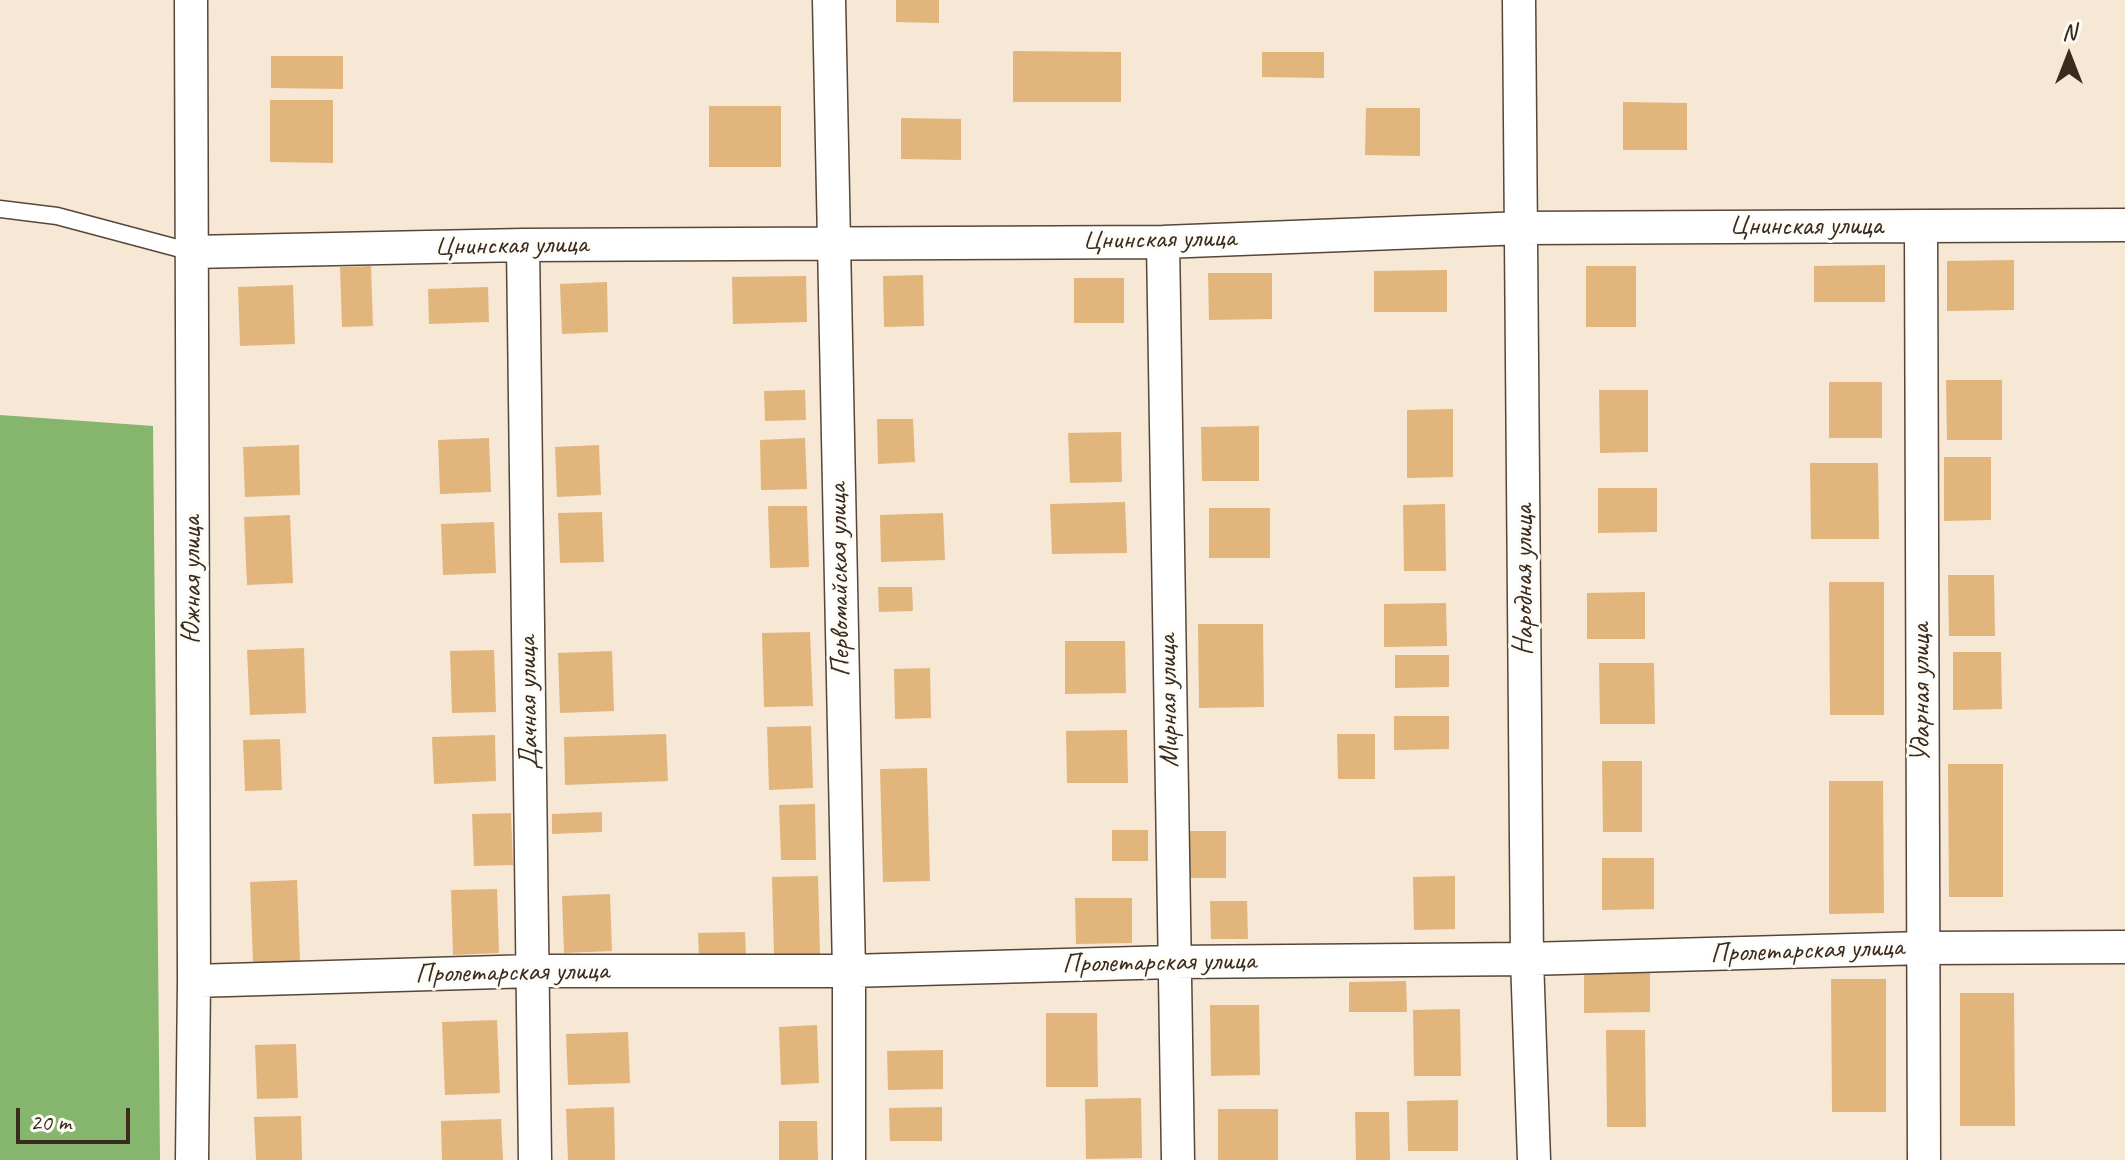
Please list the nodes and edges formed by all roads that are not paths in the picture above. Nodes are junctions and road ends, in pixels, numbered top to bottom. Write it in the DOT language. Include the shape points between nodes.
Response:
graph roads {
  1 [pos="191,0"];
  2 [pos="829,0"];
  3 [pos="1519,0"];
  4 [pos="0,209"];
  5 [pos="2125,225"];
  6 [pos="1921,227"];
  7 [pos="1523,228"];
  8 [pos="1163,242"];
  9 [pos="833,243"];
  10 [pos="523,245"];
  11 [pos="192,252"];
  12 [pos="2125,947"];
  13 [pos="1924,948"];
  14 [pos="1527,959"];
  15 [pos="1173,962"];
  16 [pos="533,971"];
  17 [pos="849,971"];
  18 [pos="194,981"];
  19 [pos="192,1160"];
  20 [pos="535,1160"];
  21 [pos="849,1160"];
  22 [pos="1178,1160"];
  23 [pos="1534,1160"];
  24 [pos="1924,1160"];
  1 -- 11 [label="street, Южная улица"];
  2 -- 9 [label="street, Первомайская улица"];
  3 -- 7 [label="street, Народная улица"];
  4 -- 11 [label="lane" via="57,216"];
  5 -- 6 [label="street, Цнинская улица"];
  6 -- 7 [label="street, Цнинская улица"];
  6 -- 13 [label="street, Ударная улица"];
  7 -- 8 [label="street, Цнинская улица"];
  7 -- 14 [label="street, Народная улица"];
  8 -- 9 [label="street, Цнинская улица"];
  8 -- 15 [label="street, Мирная улица"];
  9 -- 10 [label="street, Цнинская улица"];
  9 -- 17 [label="street, Первомайская улица"];
  10 -- 11 [label="street, Цнинская улица"];
  10 -- 16 [label="street, Дачная улица"];
  11 -- 18 [label="street, Южная улица"];
  12 -- 13 [label="street, Пролетарская улица"];
  13 -- 14 [label="street, Пролетарская улица"];
  13 -- 24 [label="street, Ударная улица"];
  14 -- 15 [label="street, Пролетарская улица"];
  14 -- 23 [label="street, Народная улица"];
  15 -- 17 [label="street, Пролетарская улица"];
  15 -- 22 [label="street, Мирная улица"];
  16 -- 17 [label="street, Пролетарская улица"];
  16 -- 18 [label="street, Пролетарская улица"];
  16 -- 20 [label="street, Дачная улица"];
  17 -- 21 [label="street, Первомайская улица"];
  18 -- 19 [label="street, Южная улица"];
}
